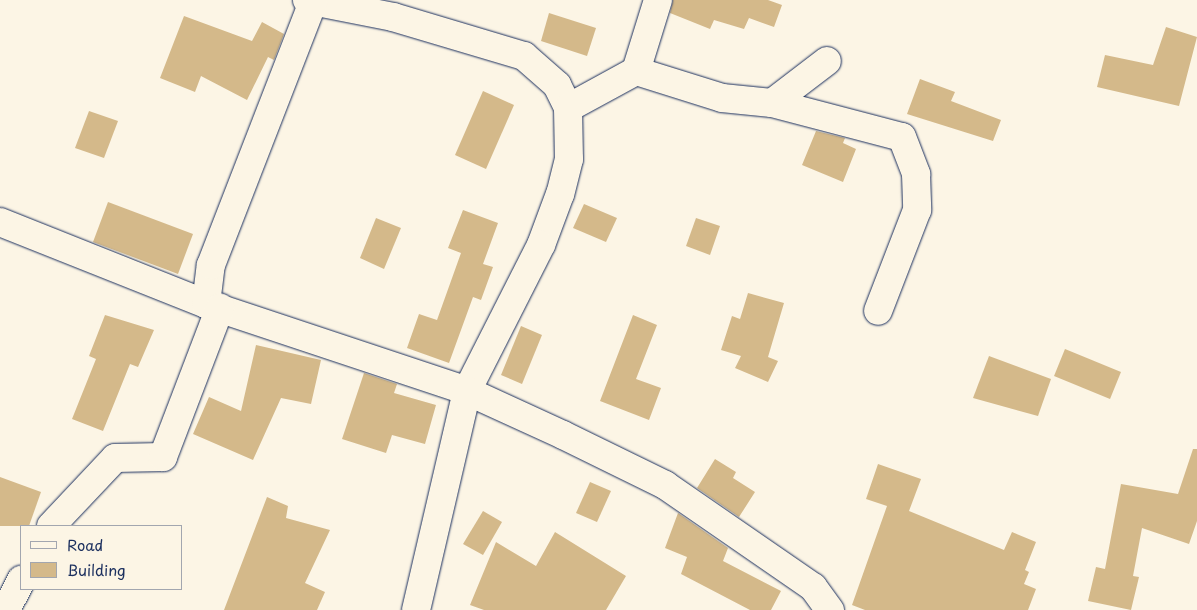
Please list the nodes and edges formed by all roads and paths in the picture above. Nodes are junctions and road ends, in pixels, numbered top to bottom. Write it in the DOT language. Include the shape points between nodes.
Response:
graph roads {
  1 [pos="658,0"];
  2 [pos="310,1"];
  3 [pos="827,61"];
  4 [pos="636,71"];
  5 [pos="772,103"];
  6 [pos="568,108"];
  7 [pos="0,222"];
  8 [pos="213,306"];
  9 [pos="878,311"];
  10 [pos="467,391"];
  11 [pos="51,525"];
  12 [pos="20,582"];
  13 [pos="6,610"];
  14 [pos="416,610"];
  15 [pos="830,610"];
  1 -- 4 [label="street"];
  2 -- 6 [label="street" via="393,17 524,56 557,85"];
  2 -- 8 [label="street" via="211,265"];
  3 -- 5 [label="street"];
  4 -- 5 [label="street" via="722,98"];
  4 -- 6 [label="street"];
  5 -- 9 [label="street" via="902,137 916,174 917,210"];
  6 -- 10 [label="street" via="569,159 551,222"];
  7 -- 8 [label="street"];
  8 -- 10 [label="street"];
  8 -- 11 [label="street" via="163,457 115,458"];
  10 -- 14 [label="street"];
  10 -- 15 [label="street" via="665,484 813,587"];
  12 -- 13 [label="street"];
}
